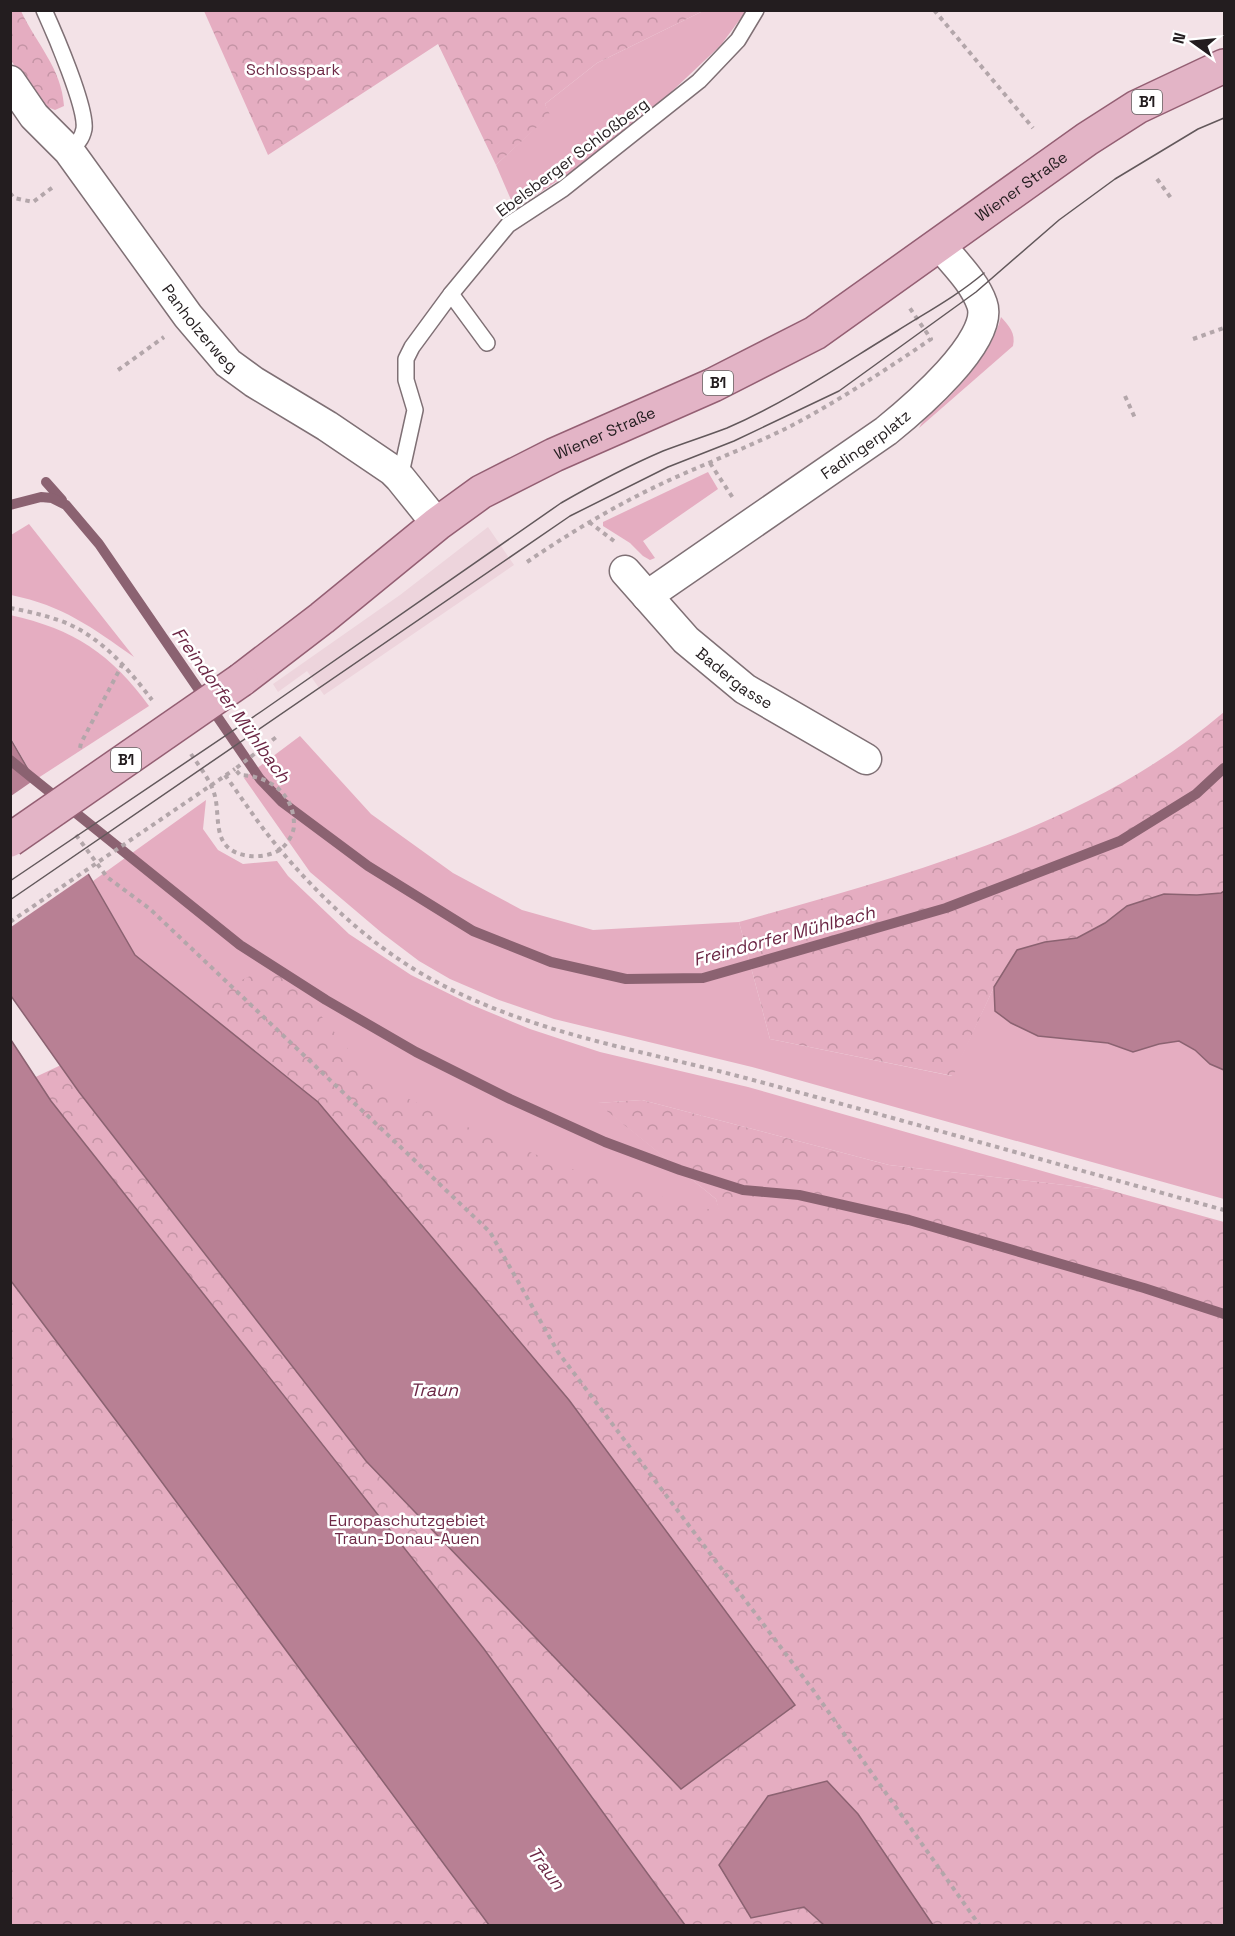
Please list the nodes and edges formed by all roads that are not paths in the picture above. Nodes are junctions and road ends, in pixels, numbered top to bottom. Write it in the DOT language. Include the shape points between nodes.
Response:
graph roads {
  1 [pos="44,10"];
  2 [pos="756,10"];
  3 [pos="1224,66"];
  4 [pos="10,81"];
  5 [pos="69,151"];
  6 [pos="939,244"];
  7 [pos="451,294"];
  8 [pos="487,343"];
  9 [pos="400,478"];
  10 [pos="437,524"];
  11 [pos="626,571"];
  12 [pos="647,596"];
  13 [pos="866,759"];
  14 [pos="10,840"];
  1 -- 5 [label="lane" via="66,63 85,127 79,142"];
  2 -- 7 [label="lane, Ebelsberger Schloßberg" via="738,40 699,81 563,189 508,225"];
  3 -- 6 [label="main road, Wiener Straße / B1" via="1137,107"];
  4 -- 5 [label="street, Panholzerweg" via="34,116"];
  5 -- 9 [label="street, Panholzerweg" via="188,316 228,363"];
  6 -- 10 [label="main road, Wiener Straße / B1" via="815,333 713,386 611,429 480,492"];
  6 -- 12 [label="street, Fadingerplatz" via="972,284 983,306 983,323 954,368 886,431"];
  7 -- 8 [label="lane"];
  7 -- 9 [label="lane, Ebelsberger Schloßberg" via="406,359 406,380 415,410"];
  9 -- 10 [label="street, Panholzerweg"];
  10 -- 14 [label="main road, Wiener Straße / B1, bridge" via="241,680"];
  11 -- 12 [label="street, Badergasse"];
  12 -- 13 [label="street, Badergasse" via="686,640 745,689"];
}
